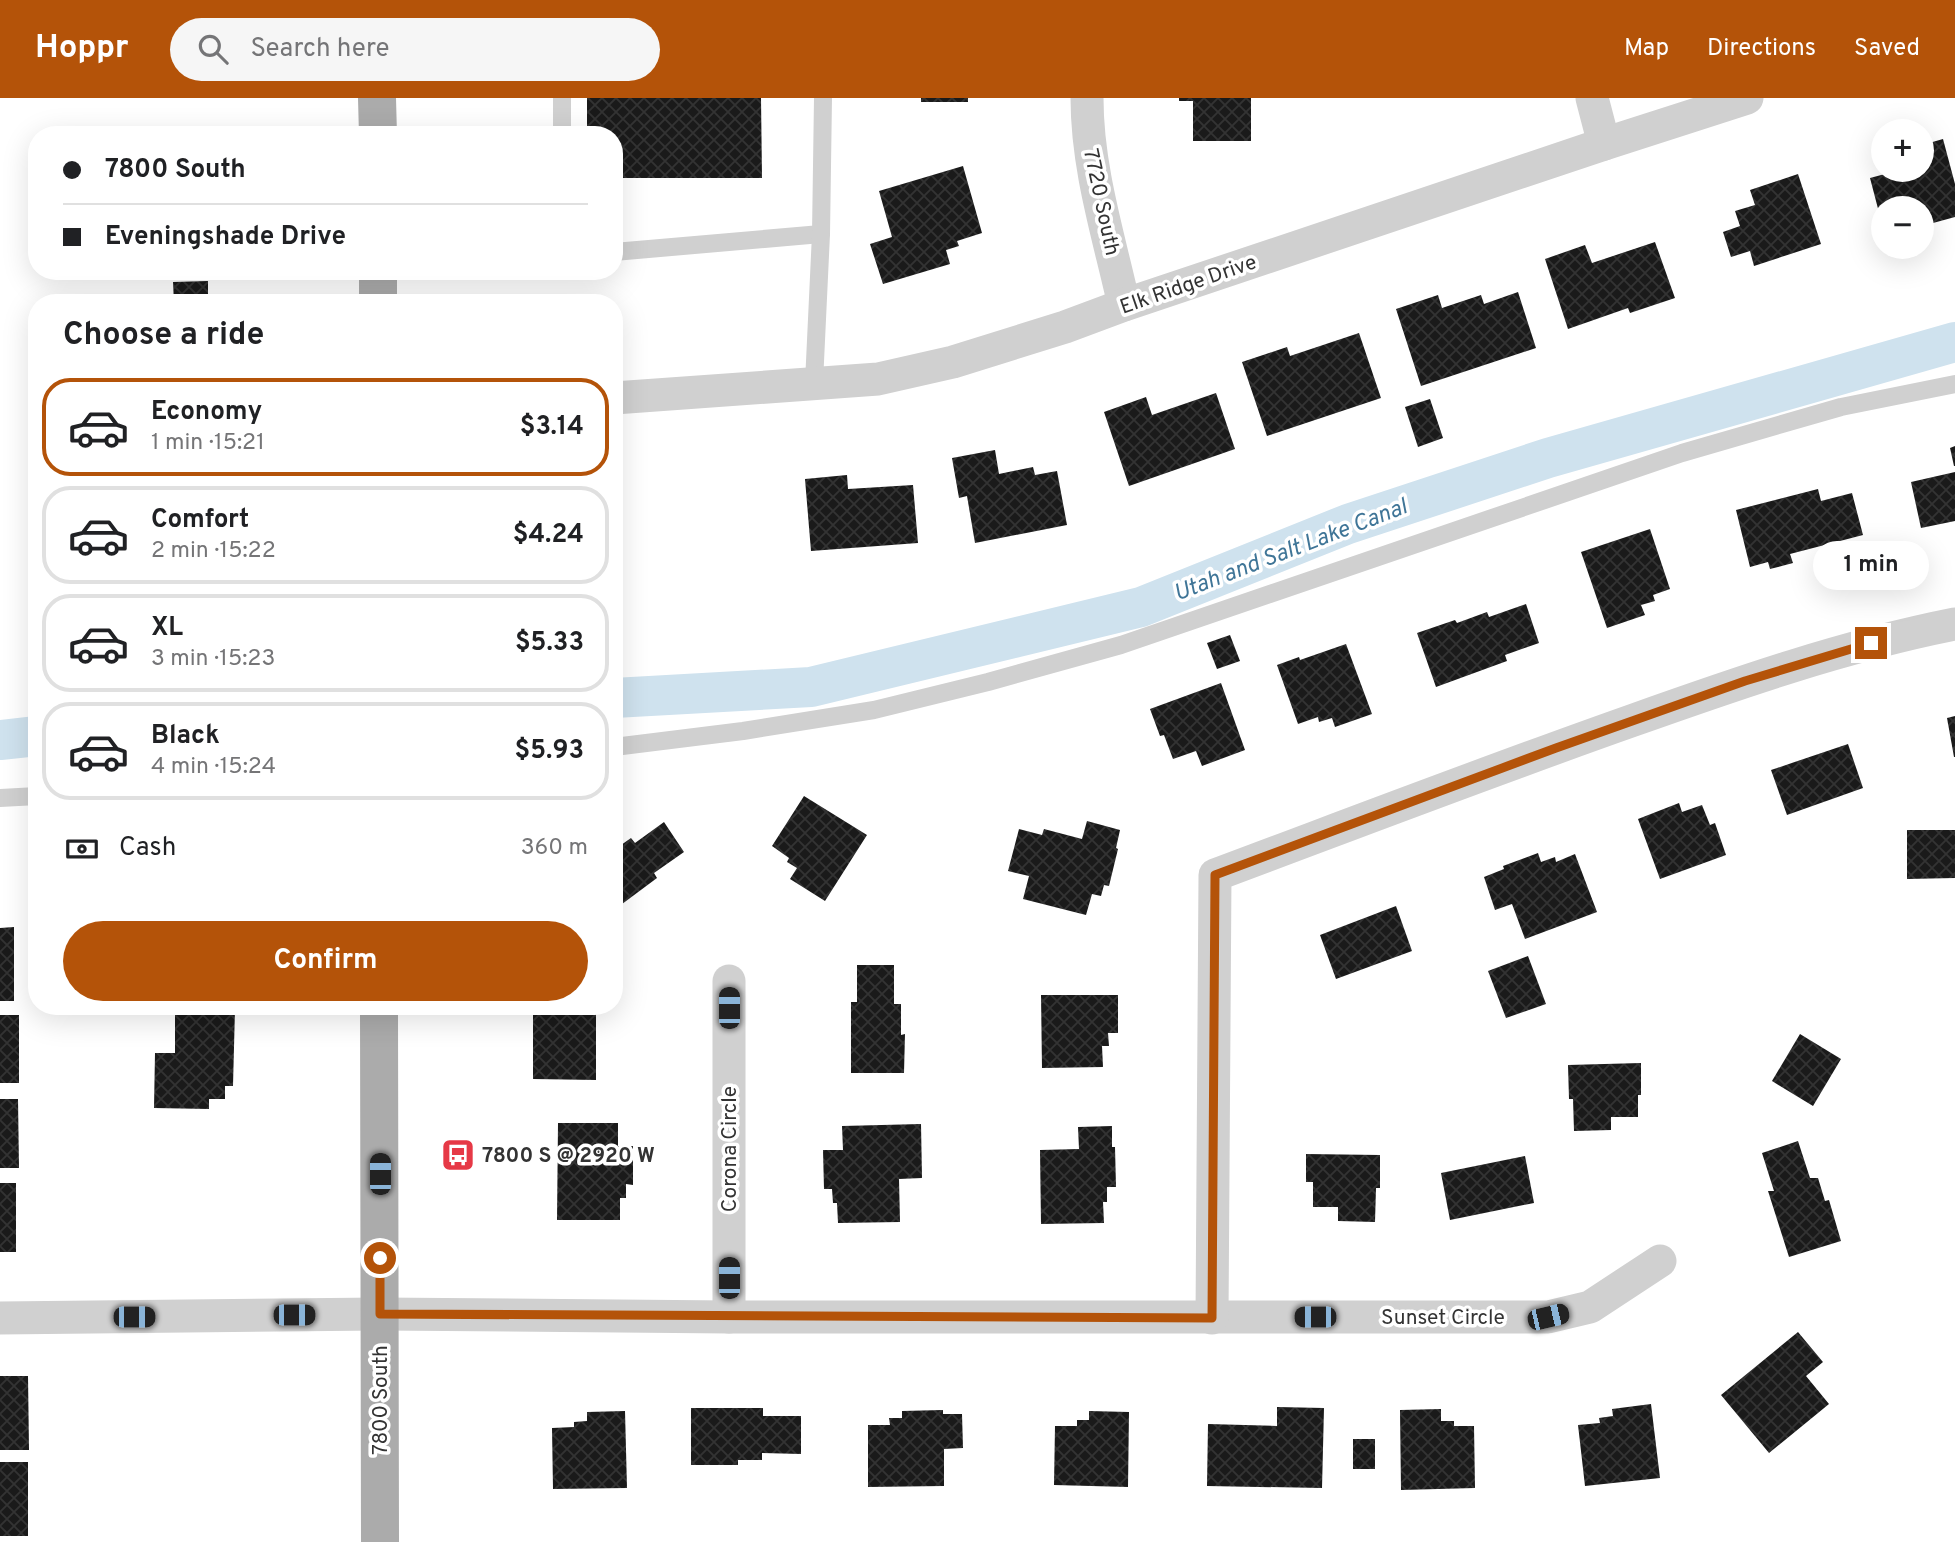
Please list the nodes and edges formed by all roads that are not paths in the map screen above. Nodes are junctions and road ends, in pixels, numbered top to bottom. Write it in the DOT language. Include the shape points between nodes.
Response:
graph roads {
  1 [pos="377,98"];
  2 [pos="562,98"];
  3 [pos="823,98"];
  4 [pos="1087,98"];
  5 [pos="1592,98"];
  6 [pos="1747,98"];
  7 [pos="377,126"];
  8 [pos="562,126"];
  9 [pos="1604,144"];
  10 [pos="821,234"];
  11 [pos="623,251"];
  12 [pos="1124,305"];
  13 [pos="814,383"];
  14 [pos="1955,384"];
  15 [pos="623,397"];
  16 [pos="1955,624"];
  17 [pos="623,746"];
  18 [pos="28,796"];
  19 [pos="0,798"];
  20 [pos="729,981"];
  21 [pos="379,1015"];
  22 [pos="1660,1261"];
  23 [pos="380,1314"];
  24 [pos="729,1317"];
  25 [pos="0,1318"];
  26 [pos="1212,1318"];
  27 [pos="380,1542"];
  1 -- 7 [label="main road"];
  2 -- 8 [label="lane"];
  3 -- 10 [label="lane"];
  4 -- 12 [label="street, 7720 South" via="1093,173"];
  5 -- 9 [label="street"];
  6 -- 9 [label="street, Elk Ridge Drive"];
  9 -- 12 [label="street, Elk Ridge Drive"];
  10 -- 11 [label="lane"];
  10 -- 13 [label="lane"];
  12 -- 13 [label="street, Elk Ridge Drive" via="953,362 878,379"];
  13 -- 15 [label="street, Elk Ridge Drive"];
  14 -- 17 [label="lane" via="1841,407 1682,453 1121,645 988,682 874,710"];
  16 -- 26 [label="street" via="1897,636 1745,681 1215,875"];
  18 -- 19 [label="lane"];
  20 -- 24 [label="street, Corona Circle"];
  21 -- 23 [label="main road, 7800 South"];
  22 -- 26 [label="street, Sunset Circle" via="1590,1307 1548,1317"];
  23 -- 24 [label="street, Sunset Circle"];
  23 -- 25 [label="street, Sunset Circle"];
  23 -- 27 [label="main road, 7800 South"];
  24 -- 26 [label="street, Sunset Circle"];
}
